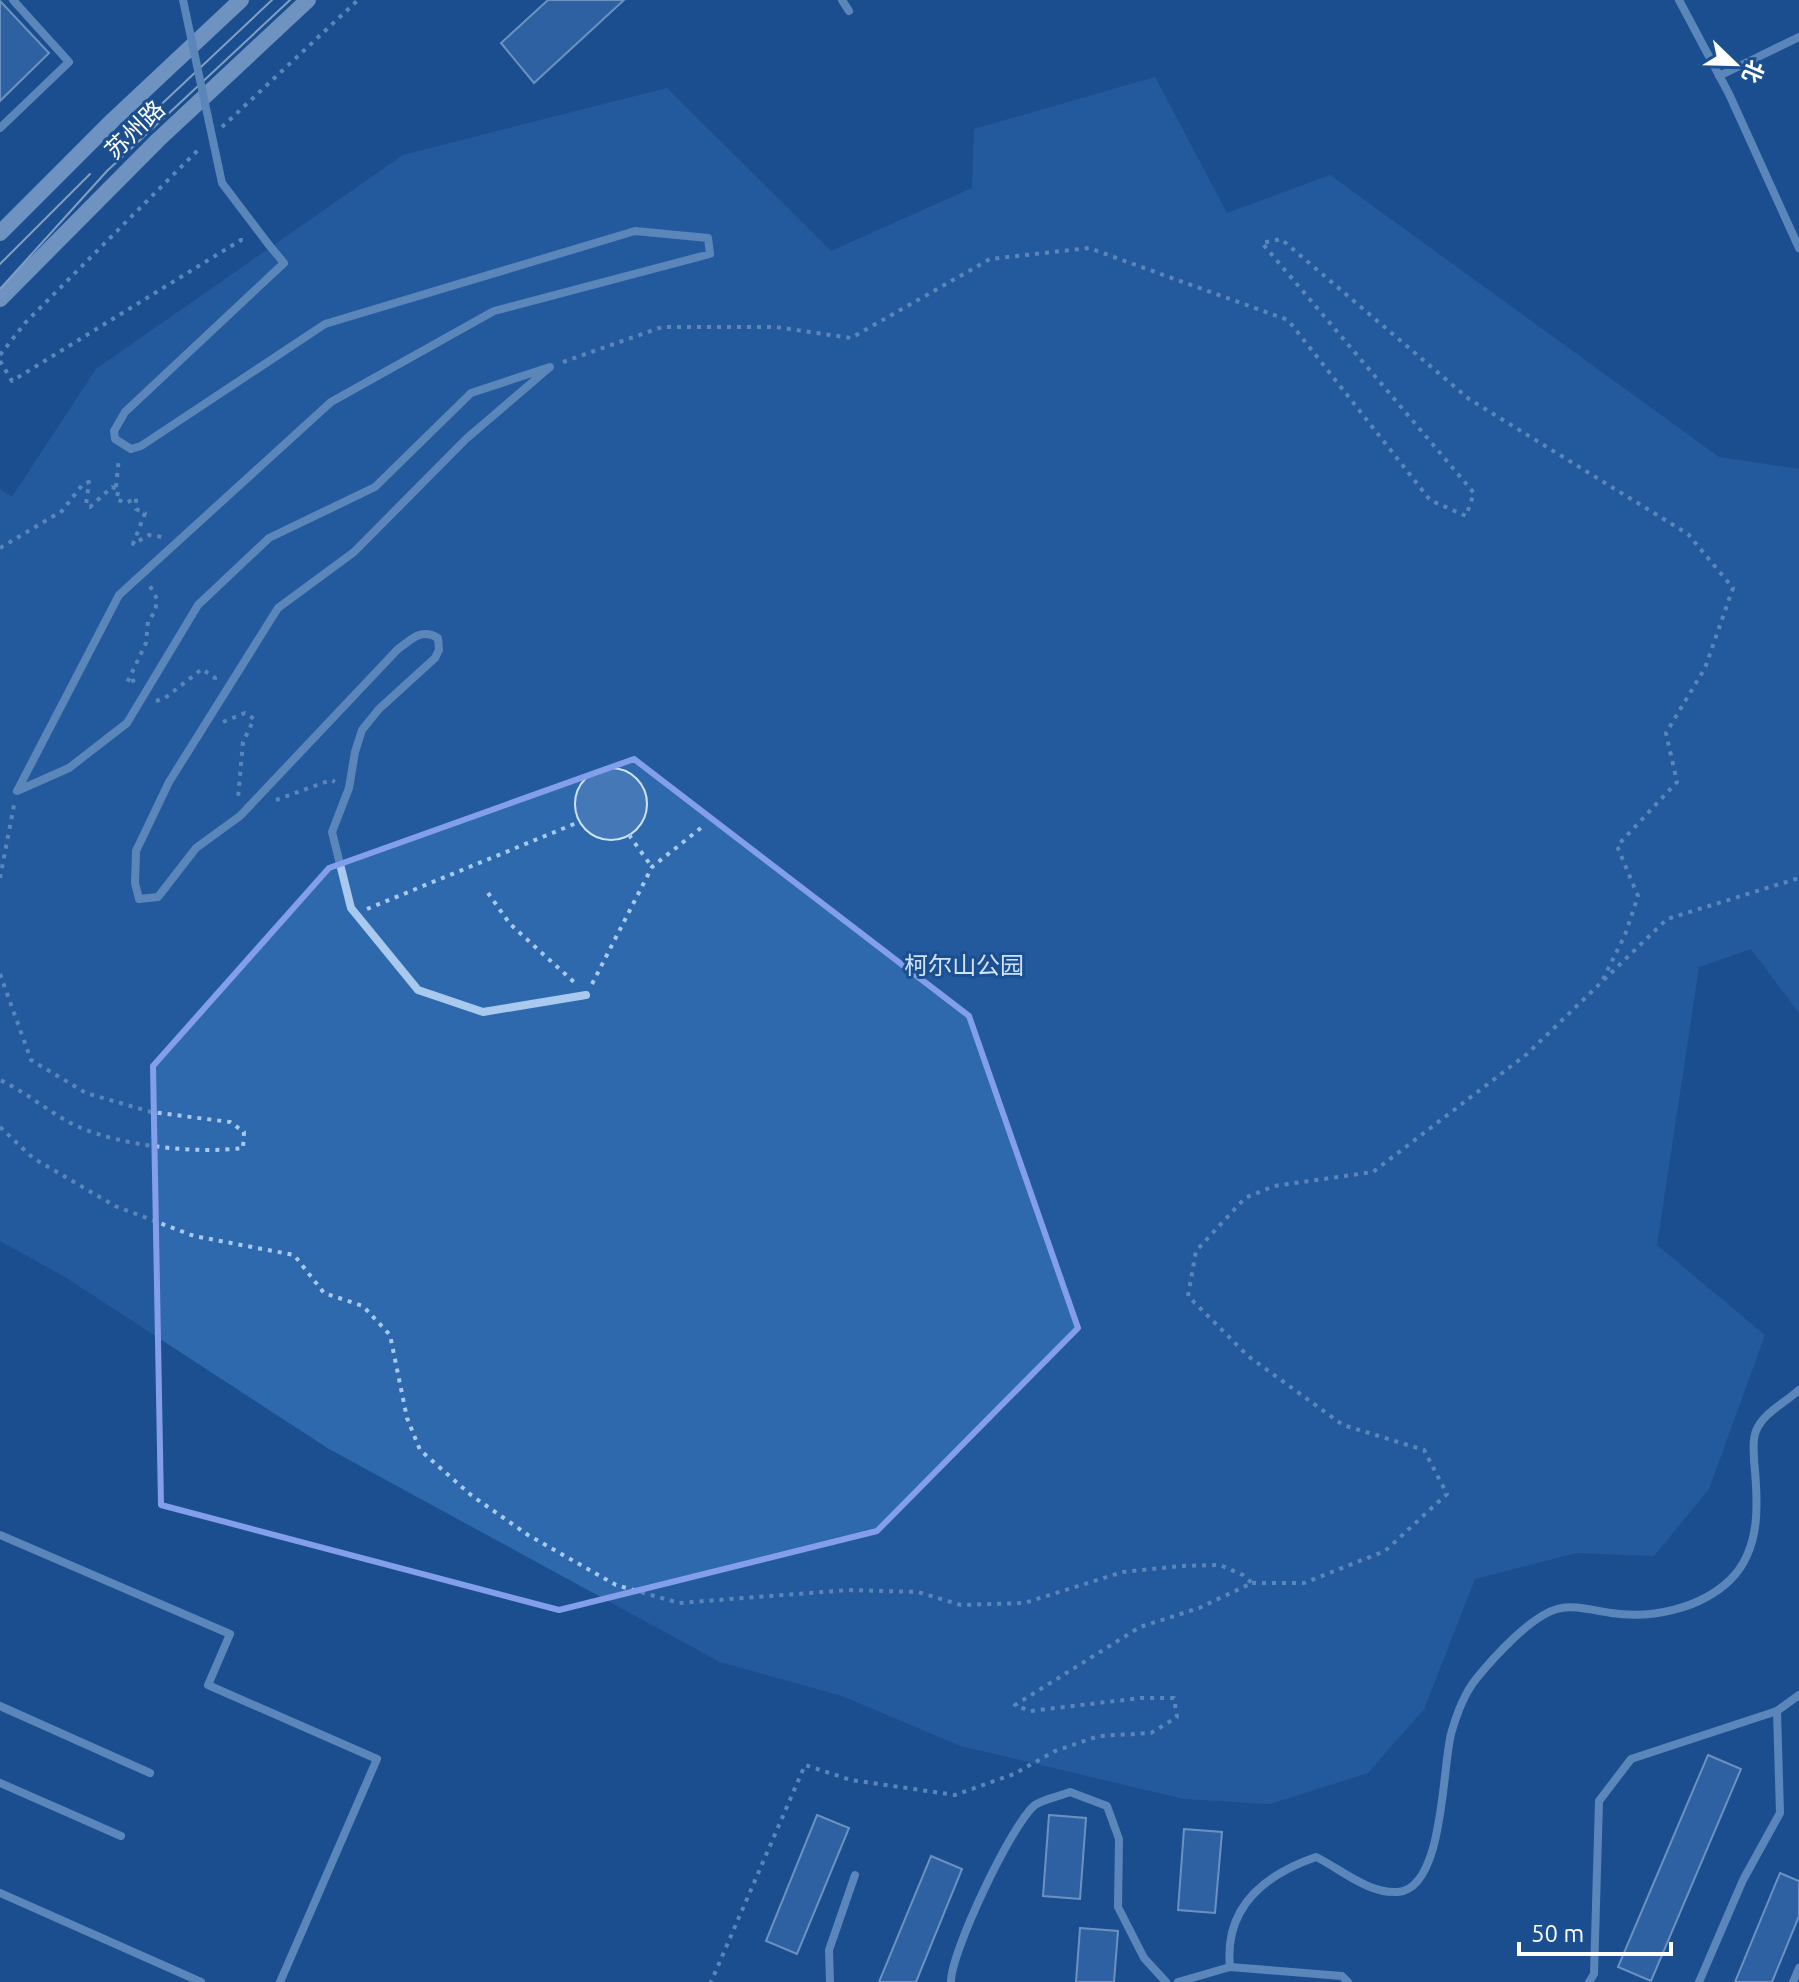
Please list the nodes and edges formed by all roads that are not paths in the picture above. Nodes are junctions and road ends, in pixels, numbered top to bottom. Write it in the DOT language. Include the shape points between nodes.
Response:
graph roads {
  1 [pos="13,0"];
  2 [pos="183,0"];
  3 [pos="241,0"];
  4 [pos="308,0"];
  5 [pos="842,0"];
  6 [pos="1679,0"];
  7 [pos="849,11"];
  8 [pos="1799,37"];
  9 [pos="1719,76"];
  10 [pos="0,128"];
  11 [pos="0,233"];
  12 [pos="1799,248"];
  13 [pos="0,299"];
  14 [pos="586,995"];
  15 [pos="1799,1390"];
  16 [pos="0,1535"];
  17 [pos="1799,1695"];
  18 [pos="0,1706"];
  19 [pos="1777,1711"];
  20 [pos="150,1773"];
  21 [pos="0,1783"];
  22 [pos="121,1836"];
  23 [pos="855,1875"];
  24 [pos="0,1893"];
  25 [pos="1230,1967"];
  26 [pos="1799,1968"];
  27 [pos="201,1982"];
  28 [pos="280,1982"];
  29 [pos="830,1982"];
  30 [pos="951,1982"];
  31 [pos="1166,1982"];
  32 [pos="1178,1982"];
  33 [pos="1348,1982"];
  34 [pos="1589,1982"];
  35 [pos="1699,1982"];
  36 [pos="1793,1982"];
  1 -- 10 [label="street" via="69,62"];
  2 -- 14 [label="street, bridge" via="222,183 284,263 125,412 114,431 131,449 325,324 635,231 708,238 710,254 494,311 331,402 119,595 17,791 69,768 127,723 198,605 269,538 375,487 471,393 550,367 466,439 354,552 278,608 182,755 136,851 135,883 139,899 158,897 196,848 240,816 398,649 419,634 430,633 438,638 435,658 362,730 332,832 355,913 418,990 483,1012"];
  3 -- 11 [label="main road, 苏州路"];
  4 -- 13 [label="main road, 苏州路" via="158,140"];
  5 -- 7 [label="street"];
  6 -- 9 [label="street"];
  8 -- 9 [label="street"];
  9 -- 12 [label="street"];
  15 -- 25 [label="street" via="1756,1428 1754,1539 1731,1580 1705,1597 1663,1612 1646,1616 1558,1608 1525,1629 1474,1682 1461,1707 1451,1734 1431,1860 1414,1886 1400,1892 1364,1885 1316,1857 1282,1869 1256,1889 1237,1916 1228,1947"];
  16 -- 28 [label="street" via="230,1634 208,1685 377,1759"];
  17 -- 19 [label="street"];
  18 -- 20 [label="street"];
  19 -- 34 [label="street" via="1631,1759 1599,1801 1594,1974"];
  19 -- 35 [label="street" via="1780,1813 1743,1880"];
  21 -- 22 [label="street"];
  23 -- 29 [label="street" via="829,1950"];
  24 -- 27 [label="street"];
  25 -- 32 [label="street"];
  25 -- 33 [label="street" via="1342,1976"];
  26 -- 36 [label="street"];
  30 -- 31 [label="street" via="970,1921 1008,1843 1035,1805 1070,1792 1107,1806 1119,1839 1118,1907 1144,1958"];
}
